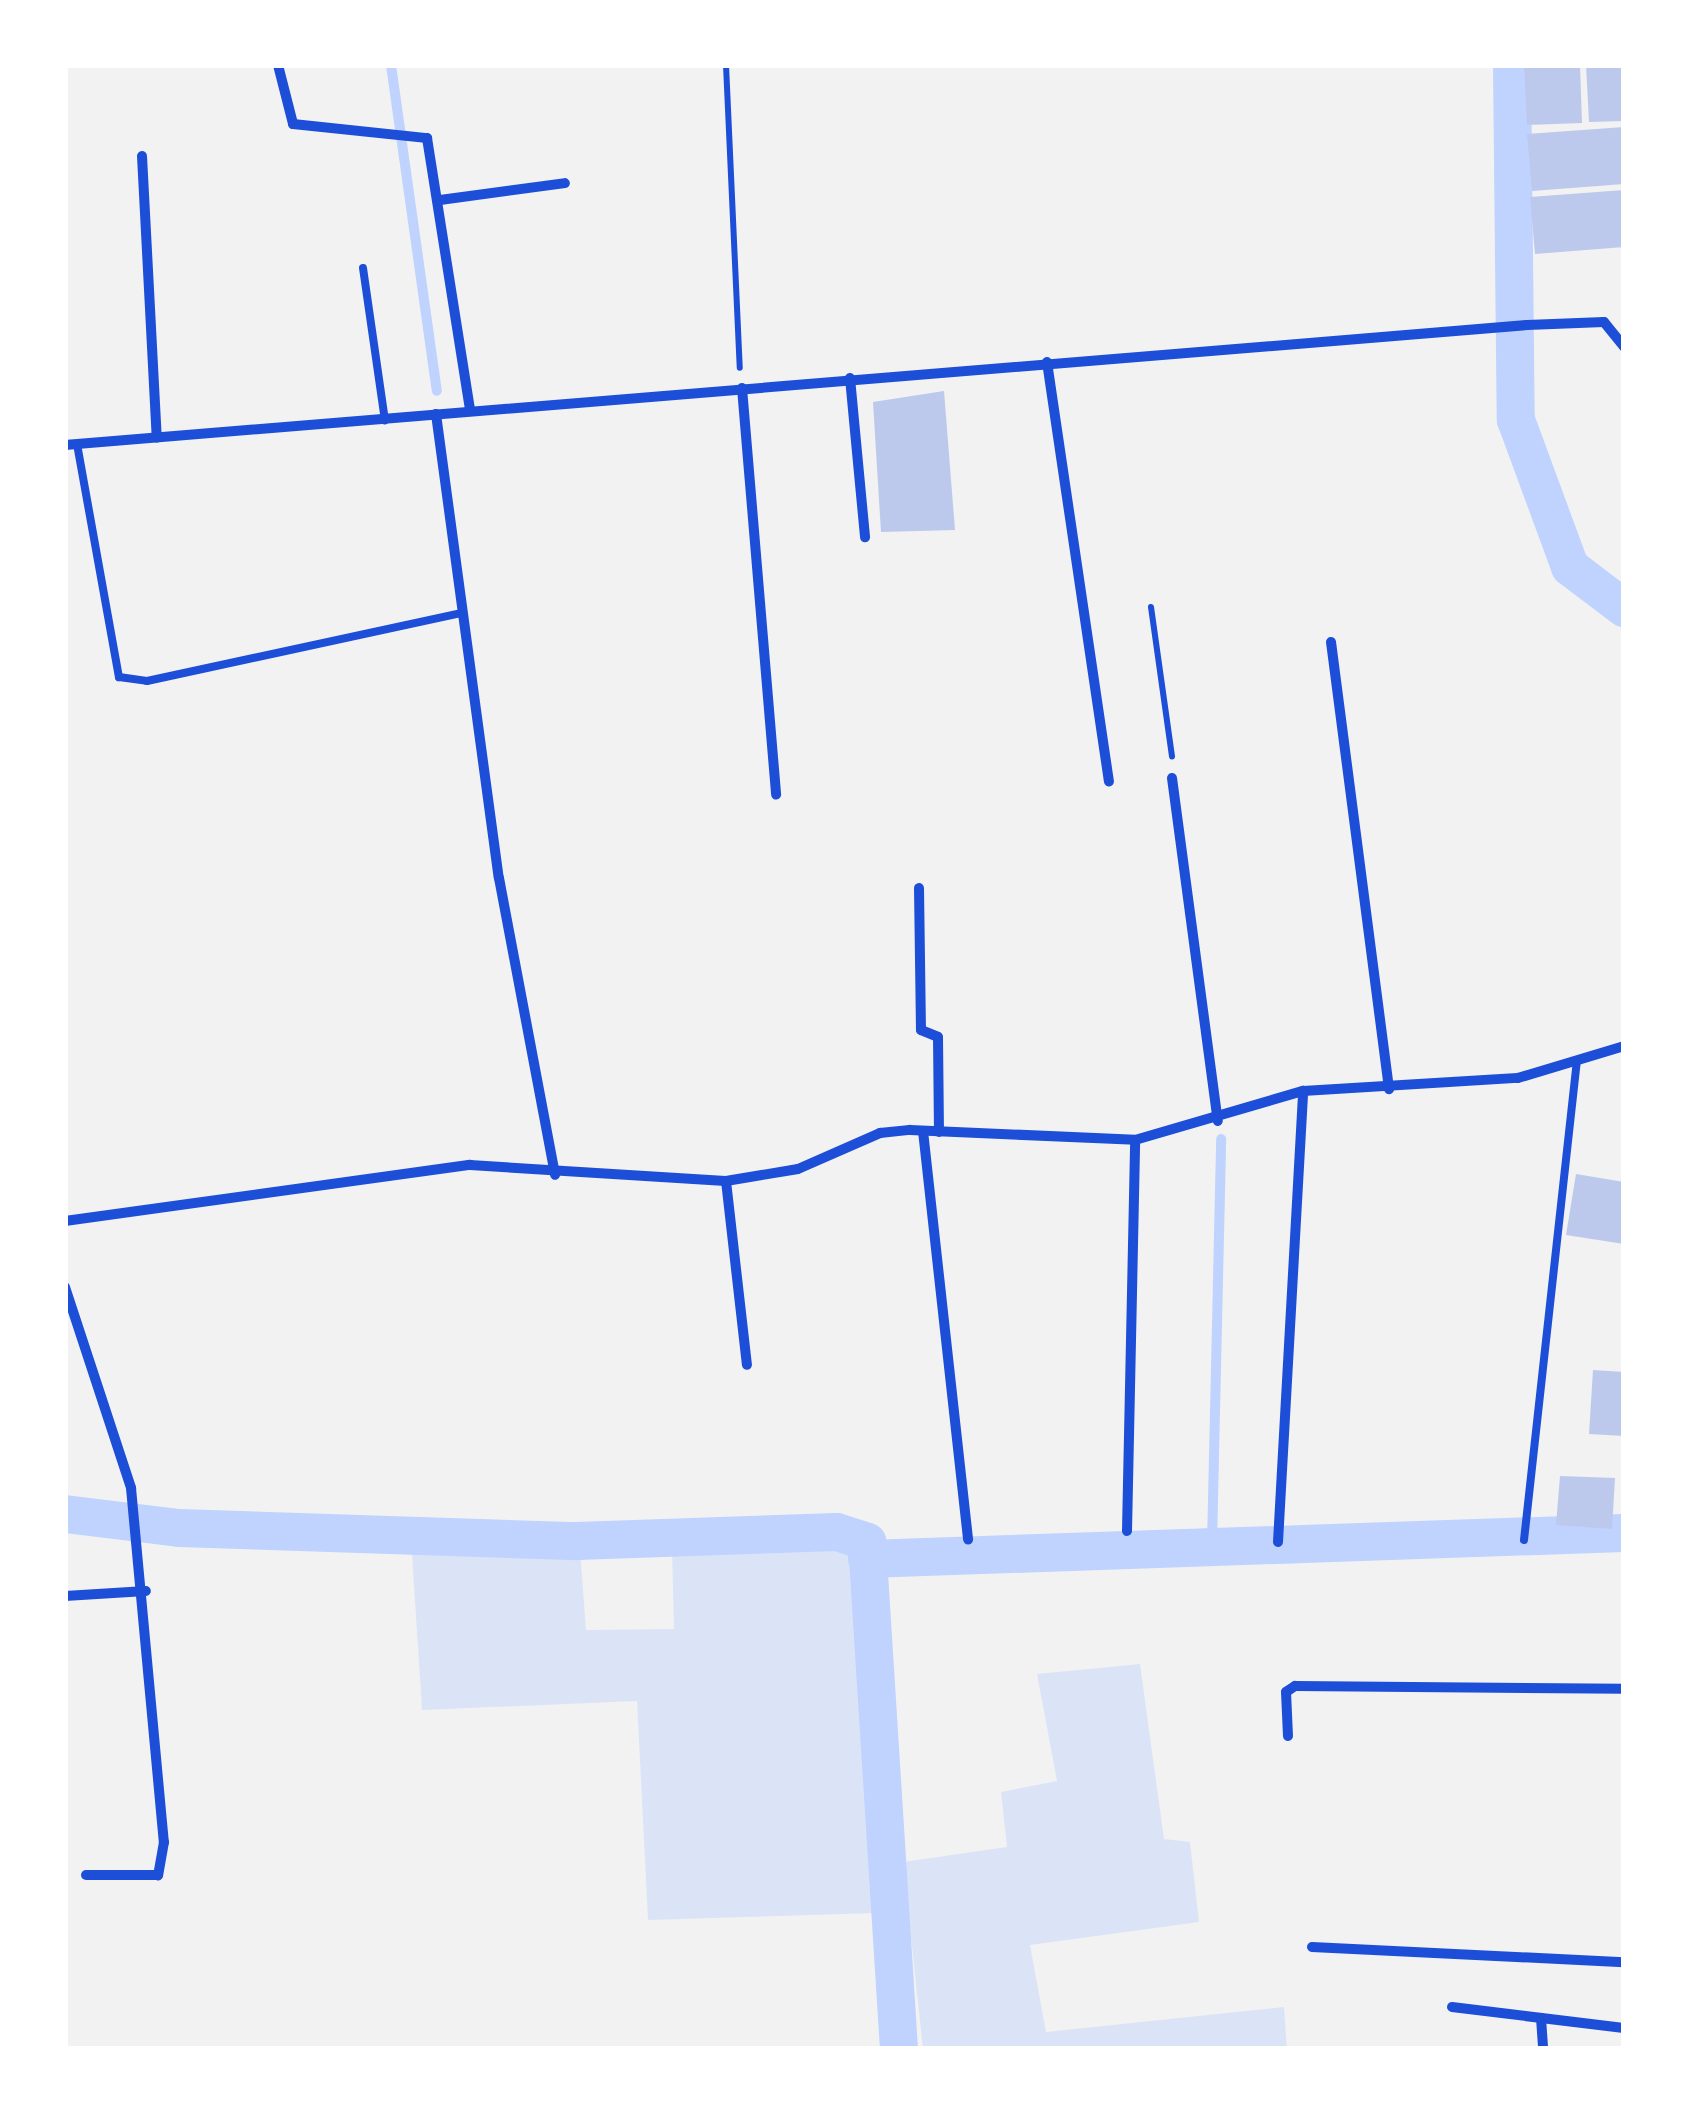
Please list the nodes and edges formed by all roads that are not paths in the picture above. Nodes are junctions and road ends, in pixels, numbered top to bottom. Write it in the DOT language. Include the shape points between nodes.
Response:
graph roads {
  1 [pos="278,65"];
  2 [pos="142,156"];
  3 [pos="566,183"];
  4 [pos="440,200"];
  5 [pos="363,268"];
  6 [pos="1624,347"];
  7 [pos="1047,362"];
  8 [pos="850,378"];
  9 [pos="742,388"];
  10 [pos="470,408"];
  11 [pos="436,414"];
  12 [pos="384,420"];
  13 [pos="157,438"];
  14 [pos="71,445"];
  15 [pos="865,537"];
  16 [pos="461,612"];
  17 [pos="1331,642"];
  18 [pos="1172,778"];
  19 [pos="1110,781"];
  20 [pos="776,795"];
  21 [pos="919,888"];
  22 [pos="1624,1046"];
  23 [pos="1577,1063"];
  24 [pos="1388,1089"];
  25 [pos="1303,1091"];
  26 [pos="1218,1121"];
  27 [pos="923,1131"];
  28 [pos="940,1132"];
  29 [pos="1135,1140"];
  30 [pos="554,1175"];
  31 [pos="726,1181"];
  32 [pos="65,1221"];
  33 [pos="65,1287"];
  34 [pos="747,1364"];
  35 [pos="1127,1531"];
  36 [pos="968,1540"];
  37 [pos="1524,1540"];
  38 [pos="1278,1542"];
  39 [pos="146,1591"];
  40 [pos="65,1596"];
  41 [pos="1624,1689"];
  42 [pos="1288,1736"];
  43 [pos="86,1874"];
  44 [pos="1312,1946"];
  45 [pos="1624,1962"];
  46 [pos="1452,2007"];
  47 [pos="1541,2018"];
  48 [pos="1624,2028"];
  49 [pos="1542,2049"];
  1 -- 4 [label="street" via="293,124 398,128 427,138"];
  2 -- 13 [label="street"];
  3 -- 4 [label="street"];
  4 -- 10 [label="street"];
  5 -- 12 [label="lane"];
  6 -- 7 [label="street" via="1604,322"];
  7 -- 8 [label="street"];
  7 -- 19 [label="street"];
  8 -- 9 [label="street"];
  8 -- 15 [label="street"];
  9 -- 10 [label="street"];
  9 -- 20 [label="street"];
  10 -- 11 [label="street"];
  11 -- 12 [label="street"];
  11 -- 16 [label="street"];
  12 -- 13 [label="street"];
  13 -- 14 [label="street"];
  14 -- 16 [label="lane" via="118,677 147,681"];
  16 -- 30 [label="street"];
  17 -- 24 [label="street"];
  18 -- 26 [label="street"];
  21 -- 28 [label="street" via="921,1030 938,1037"];
  22 -- 23 [label="street"];
  23 -- 24 [label="street" via="1518,1078"];
  23 -- 37 [label="lane"];
  24 -- 25 [label="street"];
  25 -- 26 [label="street"];
  25 -- 38 [label="street"];
  26 -- 29 [label="street"];
  27 -- 28 [label="street"];
  27 -- 31 [label="street" via="880,1133 798,1169"];
  27 -- 36 [label="street"];
  28 -- 29 [label="street"];
  29 -- 35 [label="street"];
  30 -- 31 [label="street"];
  30 -- 32 [label="street" via="470,1165"];
  31 -- 34 [label="street"];
  33 -- 39 [label="street" via="131,1488"];
  39 -- 40 [label="street"];
  39 -- 43 [label="street" via="164,1863 152,1876"];
  41 -- 42 [label="street" via="1295,1686 1286,1692"];
  44 -- 45 [label="street"];
  46 -- 47 [label="street"];
  47 -- 48 [label="street"];
  47 -- 49 [label="street"];
}
